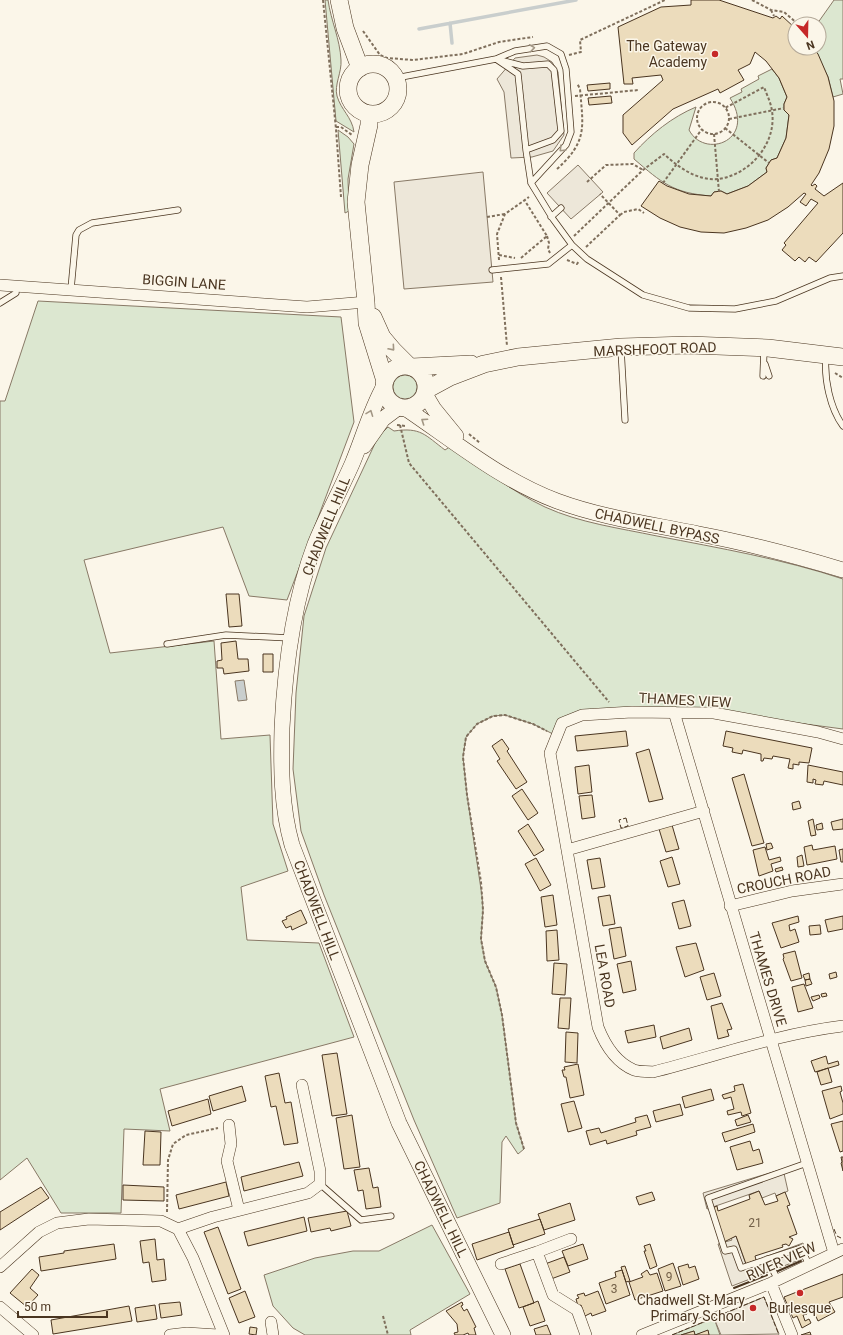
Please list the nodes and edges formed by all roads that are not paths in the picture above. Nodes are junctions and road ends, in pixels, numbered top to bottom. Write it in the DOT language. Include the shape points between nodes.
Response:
graph roads {
  1 [pos="339,0"];
  2 [pos="496,59"];
  3 [pos="360,68"];
  4 [pos="396,78"];
  5 [pos="369,114"];
  6 [pos="526,150"];
  7 [pos="530,183"];
  8 [pos="561,208"];
  9 [pos="178,210"];
  10 [pos="552,217"];
  11 [pos="571,243"];
  12 [pos="492,270"];
  13 [pos="843,276"];
  14 [pos="0,285"];
  15 [pos="16,286"];
  16 [pos="71,290"];
  17 [pos="366,302"];
  18 [pos="0,303"];
  19 [pos="621,347"];
  20 [pos="764,353"];
  21 [pos="826,356"];
  22 [pos="843,357"];
  23 [pos="484,364"];
  24 [pos="411,366"];
  25 [pos="840,371"];
  26 [pos="766,376"];
  27 [pos="384,383"];
  28 [pos="426,392"];
  29 [pos="402,408"];
  30 [pos="625,420"];
  31 [pos="843,426"];
  32 [pos="482,452"];
  33 [pos="352,463"];
  34 [pos="843,570"];
  35 [pos="290,638"];
  36 [pos="167,644"];
  37 [pos="674,712"];
  38 [pos="557,736"];
  39 [pos="843,739"];
  40 [pos="704,811"];
  41 [pos="568,850"];
  42 [pos="843,884"];
  43 [pos="730,906"];
  44 [pos="843,1026"];
  45 [pos="770,1041"];
  46 [pos="302,1085"];
  47 [pos="229,1125"];
  48 [pos="807,1163"];
  49 [pos="320,1184"];
  50 [pos="239,1210"];
  51 [pos="391,1216"];
  52 [pos="178,1229"];
  53 [pos="572,1240"];
  54 [pos="838,1251"];
  55 [pos="536,1252"];
  56 [pos="767,1259"];
  57 [pos="501,1264"];
  58 [pos="809,1265"];
  59 [pos="0,1267"];
  60 [pos="775,1282"];
  61 [pos="0,1307"];
  62 [pos="271,1322"];
  63 [pos="33,1335"];
  64 [pos="170,1335"];
  65 [pos="218,1335"];
  66 [pos="224,1335"];
  67 [pos="273,1335"];
  68 [pos="503,1335"];
  69 [pos="586,1335"];
  70 [pos="642,1335"];
  71 [pos="792,1335"];
  1 -- 3 [label="main road" via="345,28"];
  2 -- 4 [label="lane"];
  2 -- 6 [label="lane" via="518,74"];
  2 -- 6 [label="lane" via="523,66 548,64 554,70 560,131 553,140"];
  2 -- 7 [label="lane, one-way" via="515,51 547,46 561,54 566,68 571,132 566,145"];
  3 -- 4 [label="main road" via="366,65 380,65"];
  3 -- 5 [label="main road" via="352,75 348,91 354,106"];
  4 -- 5 [label="main road" via="398,94 391,107 376,115"];
  5 -- 17 [label="main road" via="356,202"];
  6 -- 7 [label="lane"];
  7 -- 10 [label="lane"];
  8 -- 10 [label="lane"];
  9 -- 16 [label="lane" via="92,222 79,230 76,236"];
  10 -- 11 [label="lane"];
  11 -- 12 [label="lane" via="548,264"];
  11 -- 13 [label="lane" via="582,254 643,295 689,308 735,310 776,301 830,278"];
  14 -- 15 [label="street, BIGGIN LANE"];
  15 -- 16 [label="street, BIGGIN LANE"];
  15 -- 18 [label="lane" via="16,293"];
  16 -- 17 [label="street, BIGGIN LANE" via="307,307"];
  17 -- 24 [label="main road, one-way" via="382,337"];
  17 -- 27 [label="main road" via="367,323"];
  19 -- 20 [label="main road, MARSHFOOT ROAD" via="689,345"];
  19 -- 23 [label="main road, MARSHFOOT ROAD" via="518,357"];
  19 -- 30 [label="lane"];
  20 -- 21 [label="main road, MARSHFOOT ROAD"];
  20 -- 26 [label="lane"];
  21 -- 22 [label="main road, MARSHFOOT ROAD"];
  21 -- 25 [label="main road, MARSHFOOT ROAD"];
  21 -- 31 [label="lane" via="825,368 829,390 834,409"];
  23 -- 24 [label="main road, MARSHFOOT ROAD"];
  23 -- 28 [label="main road, MARSHFOOT ROAD" via="450,377"];
  24 -- 27 [label="main road" via="395,368"];
  24 -- 28 [label="main road" via="423,376"];
  27 -- 29 [label="main road" via="387,398"];
  33 -- 27 [label="street, CHADWELL HILL, one-way" via="371,409"];
  28 -- 29 [label="main road" via="416,405"];
  28 -- 32 [label="street, CHADWELL BYPASS" via="434,409 448,428"];
  32 -- 29 [label="street, CHADWELL BYPASS, one-way"];
  29 -- 33 [label="street, CHADWELL HILL" via="383,419"];
  32 -- 34 [label="street, CHADWELL BYPASS" via="519,484 590,512 708,536"];
  33 -- 35 [label="street, CHADWELL HILL" via="315,544 303,580"];
  35 -- 36 [label="lane" via="226,635"];
  35 -- 68 [label="street, CHADWELL HILL" via="284,696 281,773 292,845 399,1123"];
  37 -- 38 [label="street, THAMES VIEW" via="582,715 562,722"];
  37 -- 39 [label="street, THAMES VIEW" via="714,714 818,732"];
  37 -- 40 [label="street, THAMES DRIVE"];
  38 -- 41 [label="street, LEA ROAD" via="550,753"];
  40 -- 41 [label="street"];
  40 -- 43 [label="street, THAMES DRIVE"];
  41 -- 45 [label="street, LEA ROAD" via="598,1027 604,1043 613,1056 634,1070 653,1072"];
  42 -- 43 [label="street, CROUCH ROAD" via="792,891"];
  43 -- 45 [label="street, THAMES DRIVE"];
  44 -- 45 [label="street, LEA ROAD"];
  45 -- 48 [label="street, THAMES DRIVE"];
  46 -- 49 [label="street" via="320,1171"];
  47 -- 50 [label="street" via="231,1144 227,1161"];
  48 -- 54 [label="street, THAMES DRIVE"];
  48 -- 56 [label="lane" via="708,1198 725,1251 734,1249 741,1268"];
  49 -- 50 [label="street" via="308,1193"];
  49 -- 51 [label="lane" via="361,1220"];
  50 -- 52 [label="street"];
  52 -- 59 [label="street" via="161,1221 149,1220 89,1219 57,1223 39,1232"];
  52 -- 66 [label="street" via="193,1258"];
  53 -- 55 [label="street"];
  54 -- 58 [label="street, RIVER VIEW"];
  55 -- 57 [label="street"];
  55 -- 69 [label="street" via="553,1295 577,1310"];
  56 -- 58 [label="lane" via="801,1248"];
  56 -- 60 [label="lane"];
  58 -- 60 [label="street, RIVER VIEW"];
  60 -- 70 [label="street, RIVER VIEW"];
  60 -- 71 [label="street"];
  61 -- 63 [label="street"];
  62 -- 67 [label="street"];
  64 -- 65 [label="street"];
}
